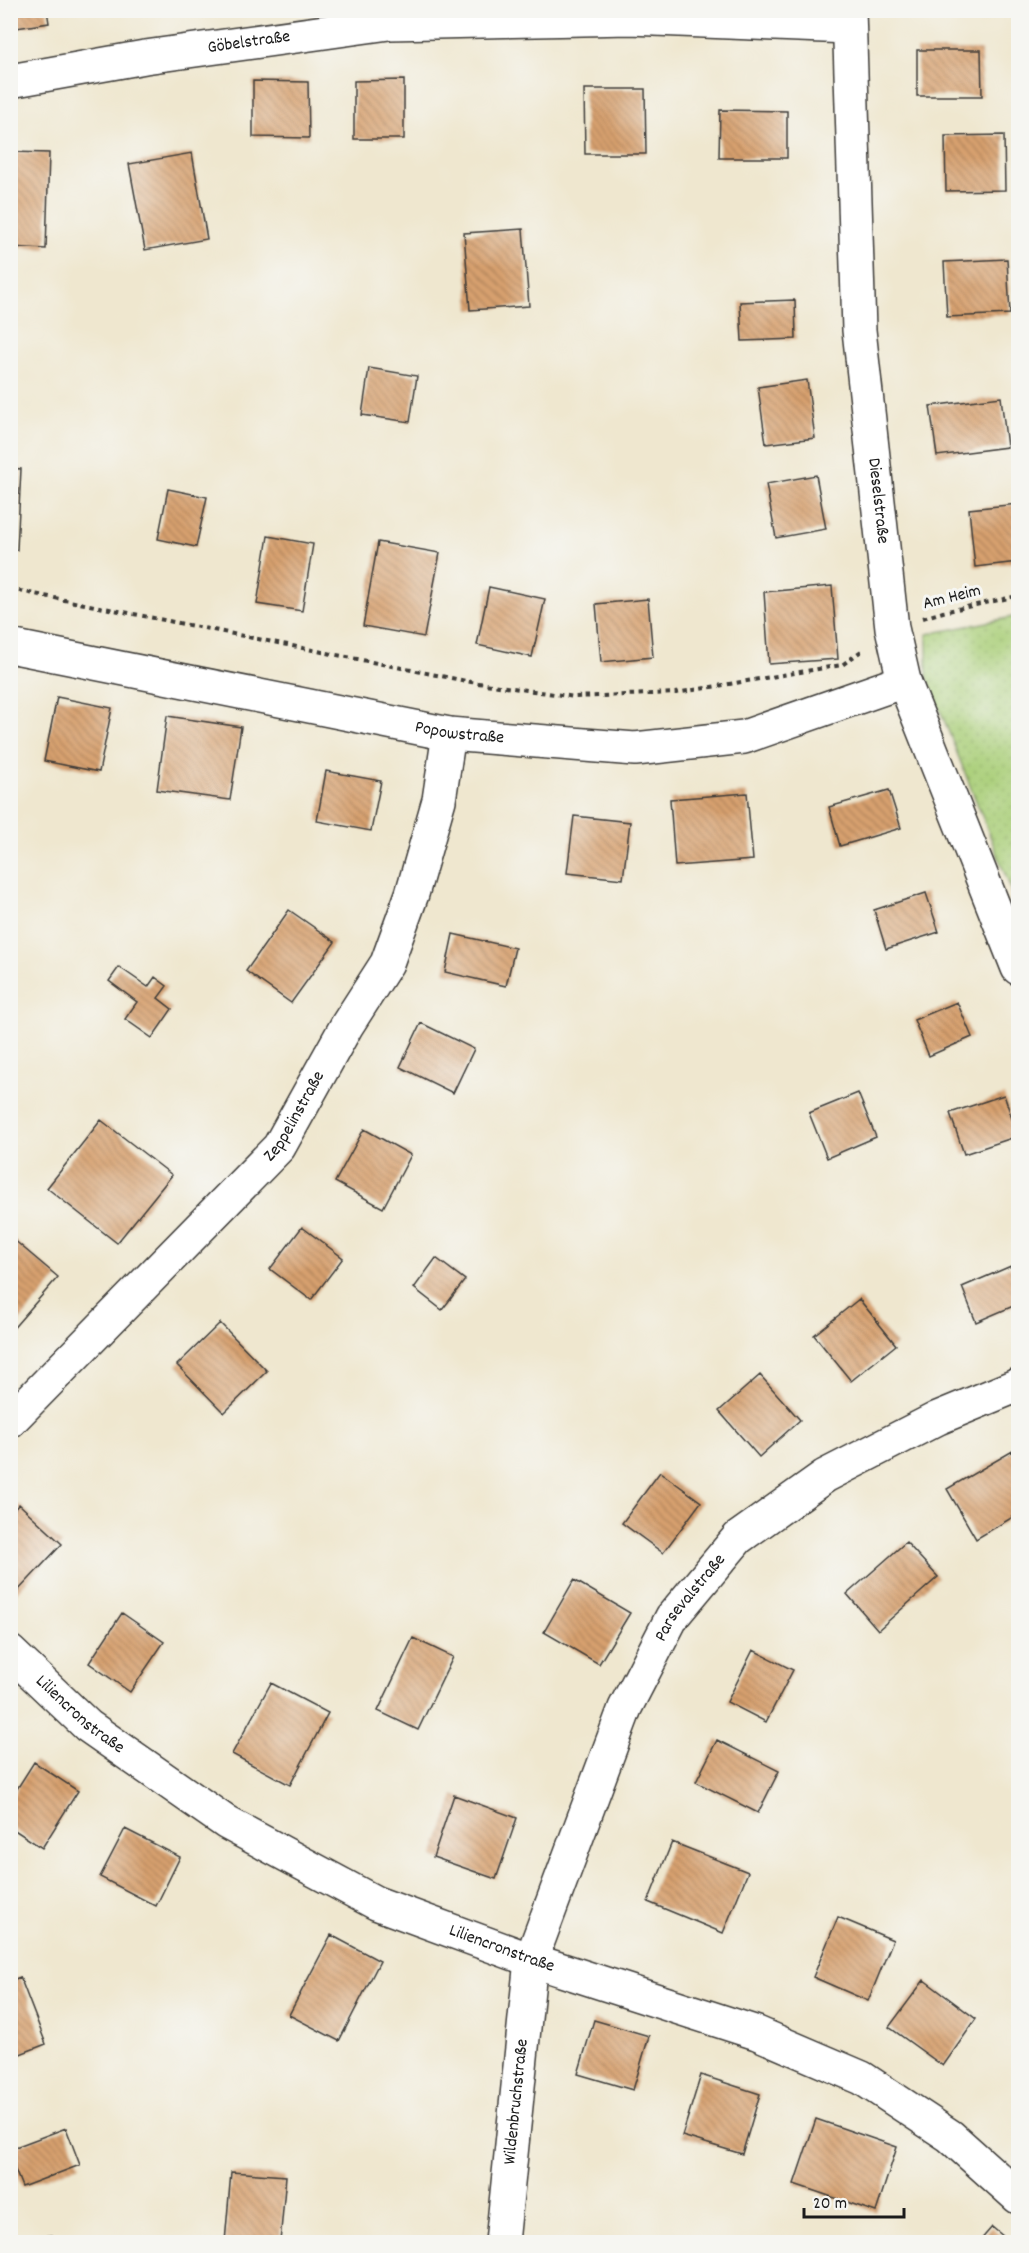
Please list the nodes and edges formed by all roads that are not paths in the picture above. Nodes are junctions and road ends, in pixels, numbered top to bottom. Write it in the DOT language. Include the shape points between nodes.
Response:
graph roads {
  1 [pos="849,19"];
  2 [pos="10,81"];
  3 [pos="10,646"];
  4 [pos="904,681"];
  5 [pos="449,734"];
  6 [pos="1018,968"];
  7 [pos="1018,1385"];
  8 [pos="10,1421"];
  9 [pos="10,1652"];
  10 [pos="531,1960"];
  11 [pos="1018,2197"];
  12 [pos="502,2242"];
  1 -- 2 [label="street, Göbelstraße" via="389,22"];
  1 -- 4 [label="street, Dieselstraße" via="859,330 892,628"];
  3 -- 5 [label="street, Popowstraße"];
  4 -- 5 [label="street, Popowstraße" via="744,737 635,749"];
  4 -- 6 [label="street, Dieselstraße"];
  5 -- 8 [label="street, Zeppelinstraße" via="439,800 387,963 347,1025 279,1147"];
  7 -- 10 [label="street, Parsevalstraße" via="938,1418 825,1476 738,1538 672,1617 624,1708"];
  9 -- 10 [label="street, Liliencronstraße" via="88,1726 226,1823 376,1903"];
  10 -- 11 [label="street, Liliencronstraße" via="757,2033 862,2078 950,2136"];
  10 -- 12 [label="street, Wildenbruchstraße"];
}
